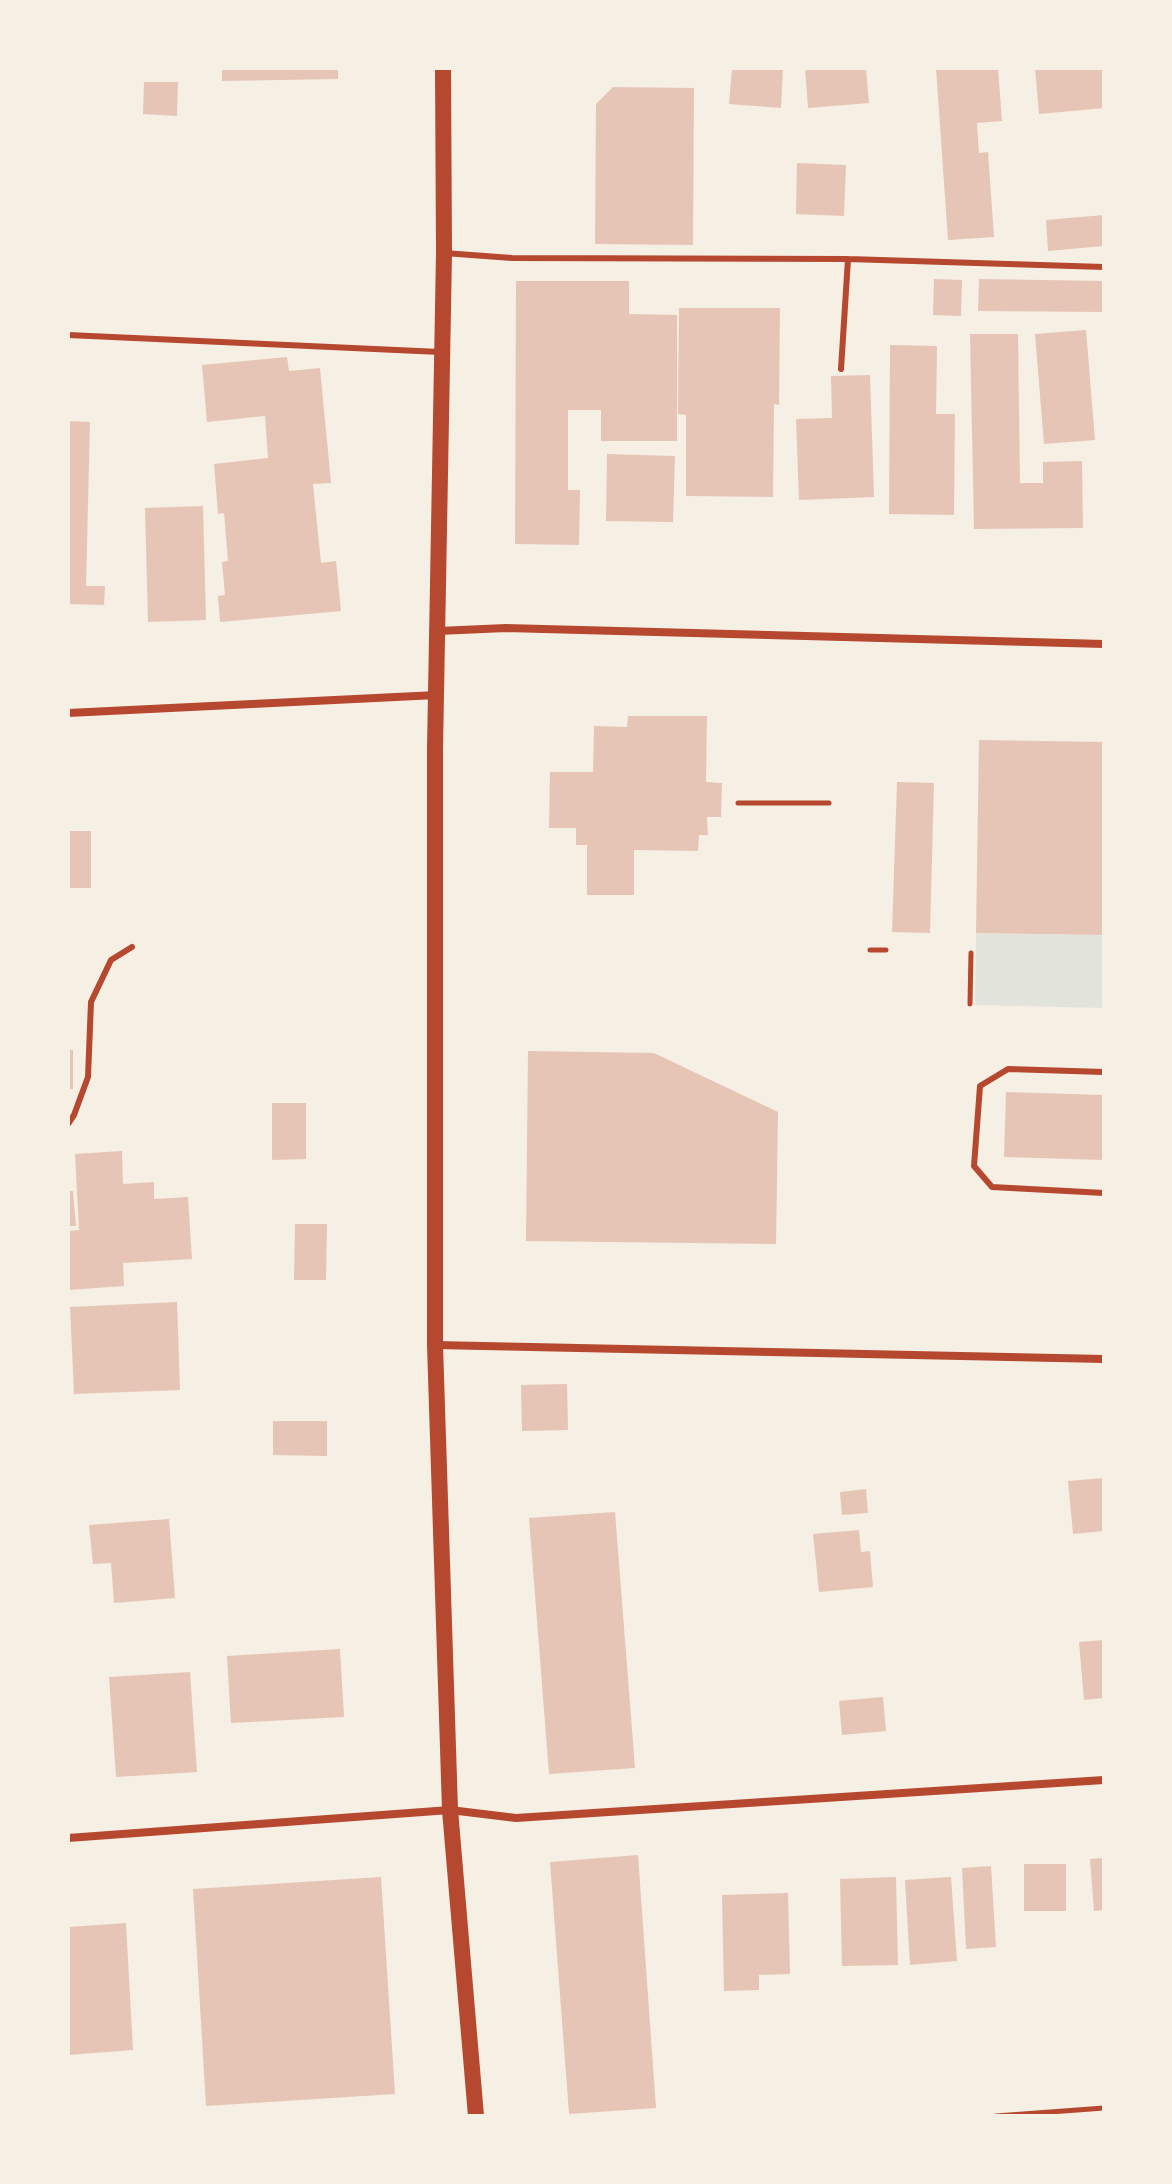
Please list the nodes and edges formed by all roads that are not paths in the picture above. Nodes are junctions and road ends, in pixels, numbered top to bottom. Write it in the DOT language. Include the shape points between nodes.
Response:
graph roads {
  1 [pos="443,68"];
  2 [pos="444,253"];
  3 [pos="848,259"];
  4 [pos="1104,267"];
  5 [pos="68,335"];
  6 [pos="442,352"];
  7 [pos="841,369"];
  8 [pos="438,631"];
  9 [pos="1104,644"];
  10 [pos="437,695"];
  11 [pos="68,713"];
  12 [pos="132,947"];
  13 [pos="1104,1072"];
  14 [pos="68,1124"];
  15 [pos="1104,1193"];
  16 [pos="435,1345"];
  17 [pos="1104,1359"];
  18 [pos="1104,1780"];
  19 [pos="450,1810"];
  20 [pos="68,1838"];
  21 [pos="476,2116"];
  1 -- 2 [label="main road"];
  2 -- 3 [label="lane"];
  2 -- 6 [label="main road"];
  3 -- 4 [label="lane"];
  3 -- 7 [label="lane"];
  5 -- 6 [label="lane"];
  6 -- 8 [label="main road"];
  8 -- 9 [label="street" via="506,628"];
  8 -- 10 [label="main road"];
  10 -- 11 [label="street"];
  10 -- 16 [label="main road"];
  12 -- 14 [label="lane" via="111,960 91,1002 88,1077"];
  13 -- 15 [label="lane" via="1008,1069 980,1086 974,1166 992,1187"];
  16 -- 17 [label="street"];
  16 -- 19 [label="main road"];
  18 -- 19 [label="street" via="516,1818"];
  19 -- 20 [label="street"];
  19 -- 21 [label="main road"];
}
